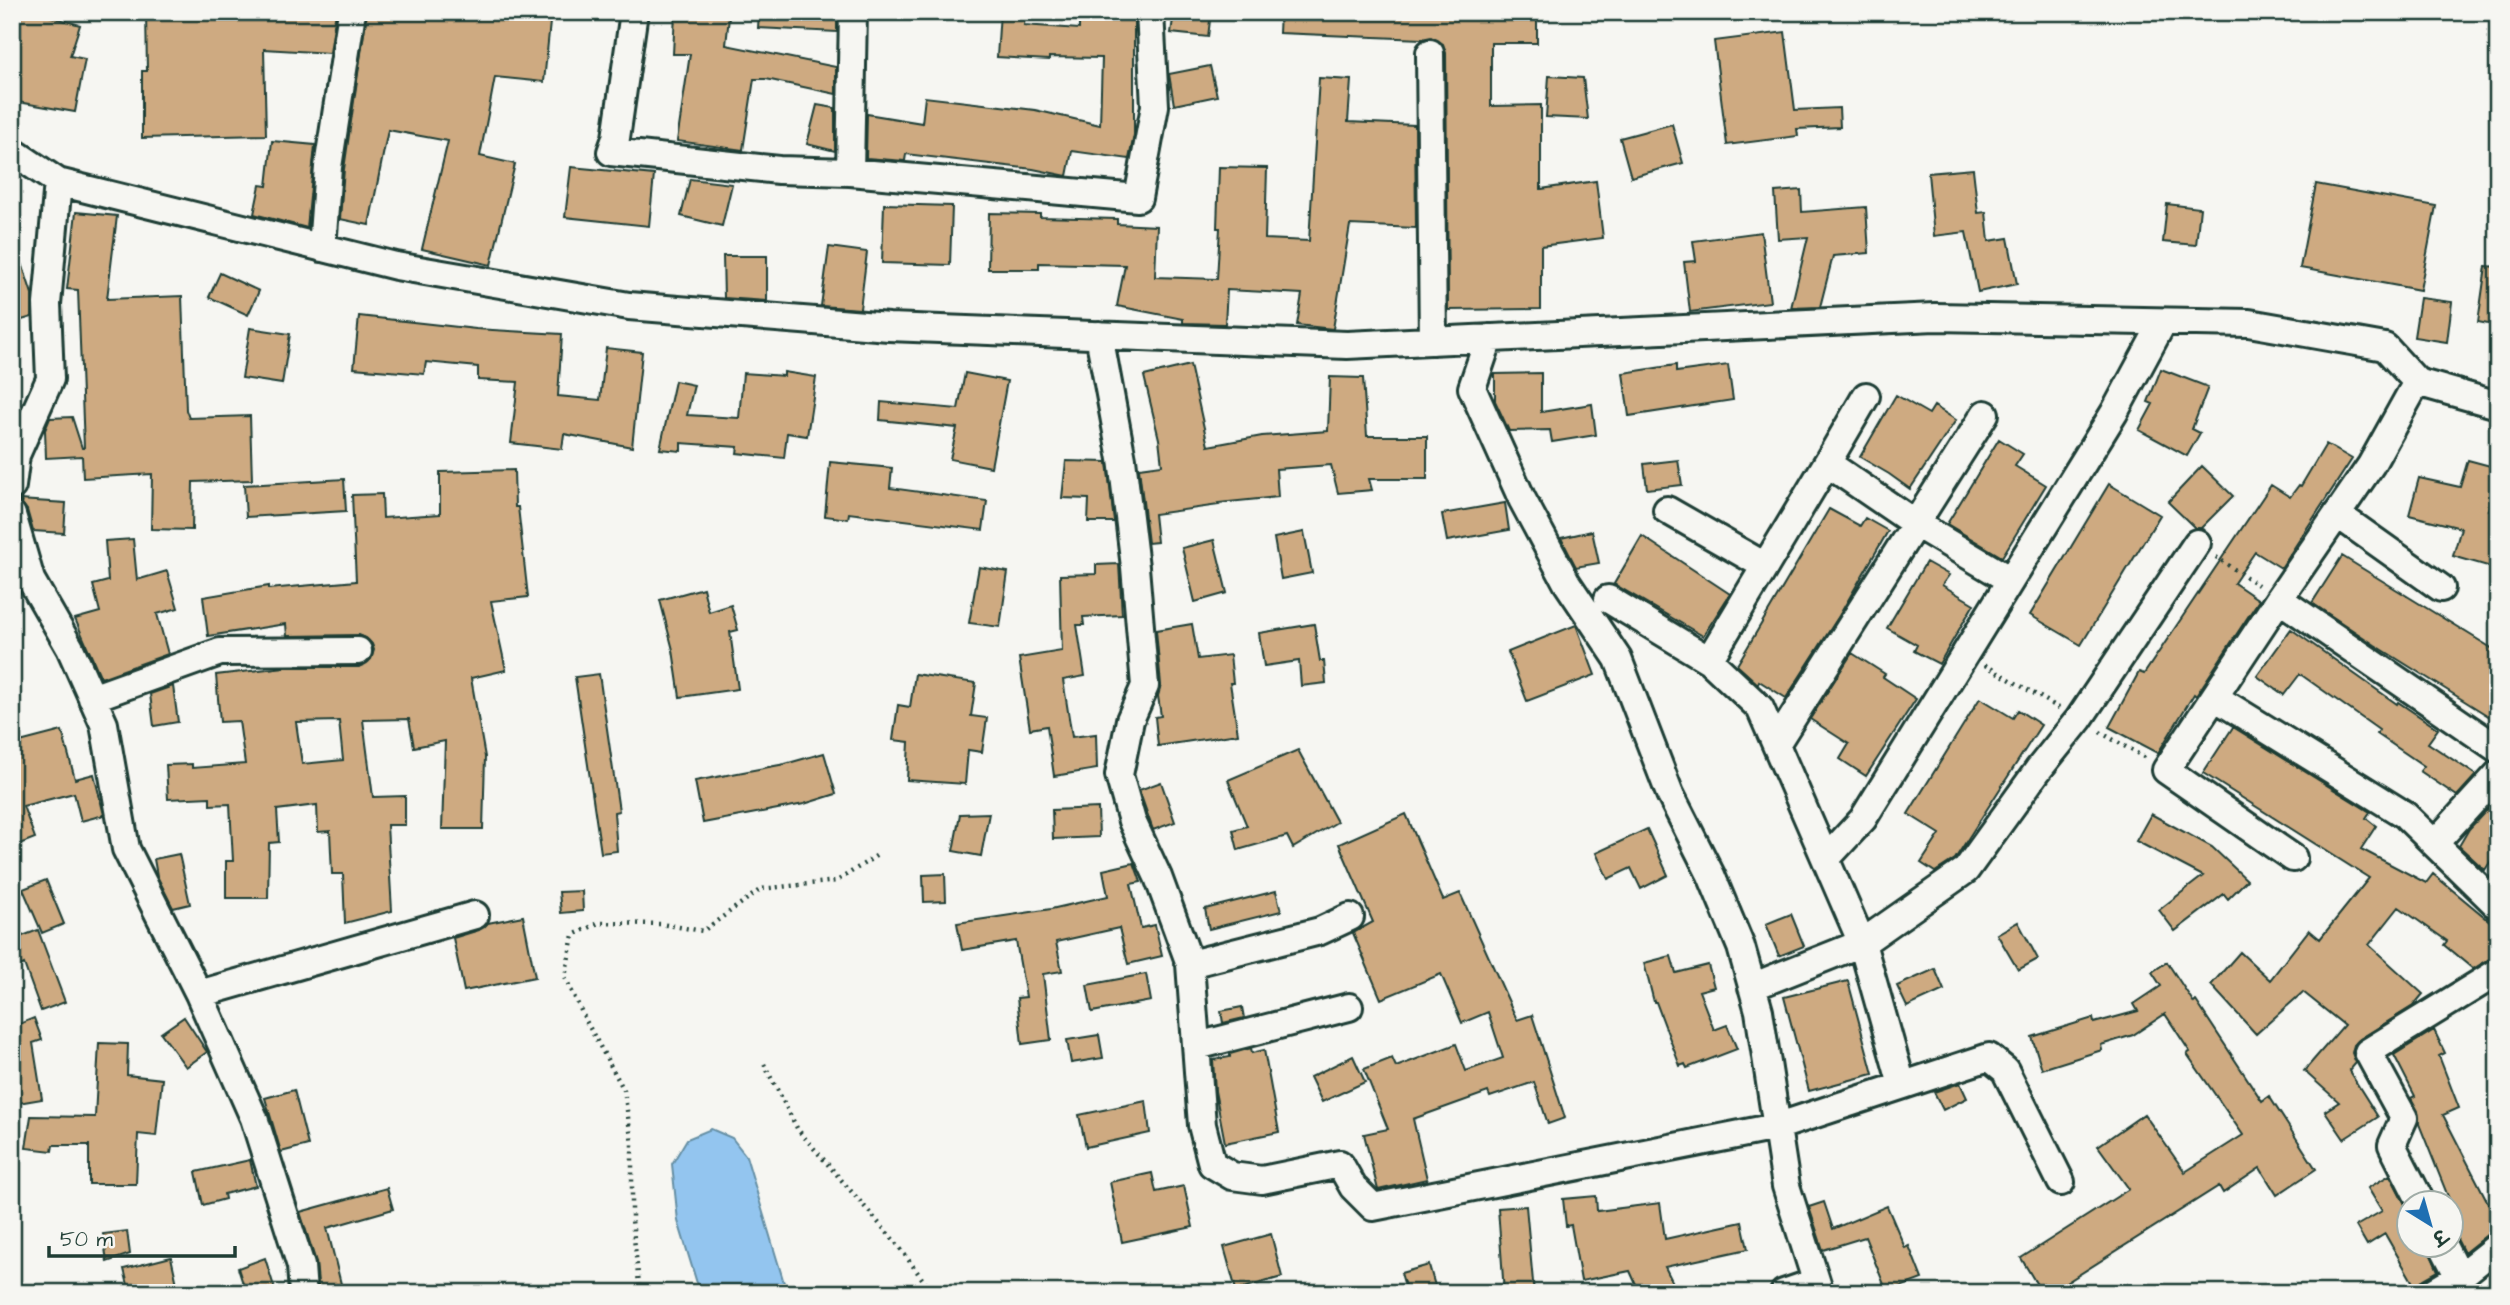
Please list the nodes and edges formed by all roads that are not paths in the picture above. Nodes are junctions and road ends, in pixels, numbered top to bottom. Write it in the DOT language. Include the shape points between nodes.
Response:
graph roads {
  1 [pos="352,12"];
  2 [pos="635,12"];
  3 [pos="853,12"];
  4 [pos="1150,12"];
  5 [pos="1430,53"];
  6 [pos="12,151"];
  7 [pos="850,172"];
  8 [pos="58,182"];
  9 [pos="322,248"];
  10 [pos="2163,322"];
  11 [pos="1099,335"];
  12 [pos="1489,338"];
  13 [pos="1433,341"];
  14 [pos="2417,382"];
  15 [pos="1866,396"];
  16 [pos="2498,405"];
  17 [pos="1985,414"];
  18 [pos="1827,463"];
  19 [pos="12,486"];
  20 [pos="1667,510"];
  21 [pos="2337,514"];
  22 [pos="12,515"];
  23 [pos="1916,524"];
  24 [pos="2197,543"];
  25 [pos="1765,566"];
  26 [pos="2010,580"];
  27 [pos="22,582"];
  28 [pos="2441,588"];
  29 [pos="1608,599"];
  30 [pos="2279,600"];
  31 [pos="358,651"];
  32 [pos="1709,660"];
  33 [pos="92,698"];
  34 [pos="2216,698"];
  35 [pos="1776,744"];
  36 [pos="2498,748"];
  37 [pos="2498,774"];
  38 [pos="2435,843"];
  39 [pos="2294,858"];
  40 [pos="1826,859"];
  41 [pos="2498,906"];
  42 [pos="475,915"];
  43 [pos="1350,917"];
  44 [pos="1862,943"];
  45 [pos="1190,964"];
  46 [pos="2498,972"];
  47 [pos="1752,987"];
  48 [pos="199,994"];
  49 [pos="1349,1007"];
  50 [pos="1196,1046"];
  51 [pos="1902,1085"];
  52 [pos="1776,1128"];
  53 [pos="2061,1182"];
  54 [pos="2415,1190"];
  55 [pos="2498,1246"];
  56 [pos="2450,1260"];
  57 [pos="2459,1277"];
  58 [pos="1818,1287"];
  59 [pos="303,1293"];
  60 [pos="1784,1293"];
  61 [pos="2432,1293"];
  1 -- 9 [label="street" via="328,167"];
  2 -- 7 [label="street" via="611,152 779,170"];
  3 -- 7 [label="street"];
  4 -- 7 [label="street" via="1155,106 1138,198"];
  5 -- 13 [label="street"];
  6 -- 8 [label="street"];
  8 -- 9 [label="street"];
  8 -- 19 [label="street" via="47,304 50,379 16,454"];
  9 -- 11 [label="street" via="396,266 629,306 889,327"];
  10 -- 12 [label="street" via="1935,317"];
  10 -- 14 [label="street" via="2249,323 2385,347"];
  10 -- 26 [label="street"];
  11 -- 13 [label="street" via="1347,345"];
  11 -- 45 [label="street" via="1122,459 1145,686 1130,720 1119,775 1132,821"];
  12 -- 13 [label="street"];
  12 -- 47 [label="street" via="1472,388 1522,499 1567,583 1618,659 1670,794 1741,947"];
  14 -- 16 [label="street"];
  14 -- 21 [label="street" via="2371,465"];
  15 -- 18 [label="street"];
  17 -- 23 [label="street"];
  18 -- 23 [label="street"];
  18 -- 25 [label="street"];
  20 -- 25 [label="street"];
  21 -- 28 [label="street"];
  21 -- 30 [label="street"];
  22 -- 27 [label="street"];
  23 -- 26 [label="street"];
  23 -- 35 [label="street"];
  24 -- 44 [label="street" via="2079,719 1966,870"];
  25 -- 32 [label="street"];
  26 -- 40 [label="street" via="1863,819"];
  27 -- 33 [label="street" via="69,648"];
  29 -- 32 [label="street"];
  30 -- 34 [label="street"];
  30 -- 36 [label="street"];
  31 -- 33 [label="street" via="220,652"];
  32 -- 35 [label="street" via="1760,708"];
  33 -- 48 [label="street" via="104,724 126,849"];
  34 -- 38 [label="street" via="2405,815"];
  34 -- 39 [label="street" via="2166,770"];
  35 -- 40 [label="street"];
  37 -- 38 [label="street"];
  38 -- 41 [label="street"];
  40 -- 44 [label="street"];
  42 -- 48 [label="street"];
  43 -- 45 [label="street" via="1320,931"];
  44 -- 47 [label="street"];
  44 -- 51 [label="street"];
  45 -- 50 [label="street"];
  46 -- 54 [label="street" via="2368,1052 2404,1118 2392,1145"];
  47 -- 52 [label="street"];
  48 -- 59 [label="street" via="254,1118 301,1266"];
  49 -- 50 [label="street"];
  50 -- 52 [label="street" via="1202,1125 1212,1164 1232,1176 1262,1180 1340,1164 1353,1187 1373,1207"];
  51 -- 52 [label="street"];
  51 -- 53 [label="street" via="1989,1057 2006,1070"];
  52 -- 58 [label="street" via="1786,1186"];
  55 -- 57 [label="street"];
  56 -- 57 [label="street"];
  57 -- 61 [label="street"];
  58 -- 60 [label="street"];
}
